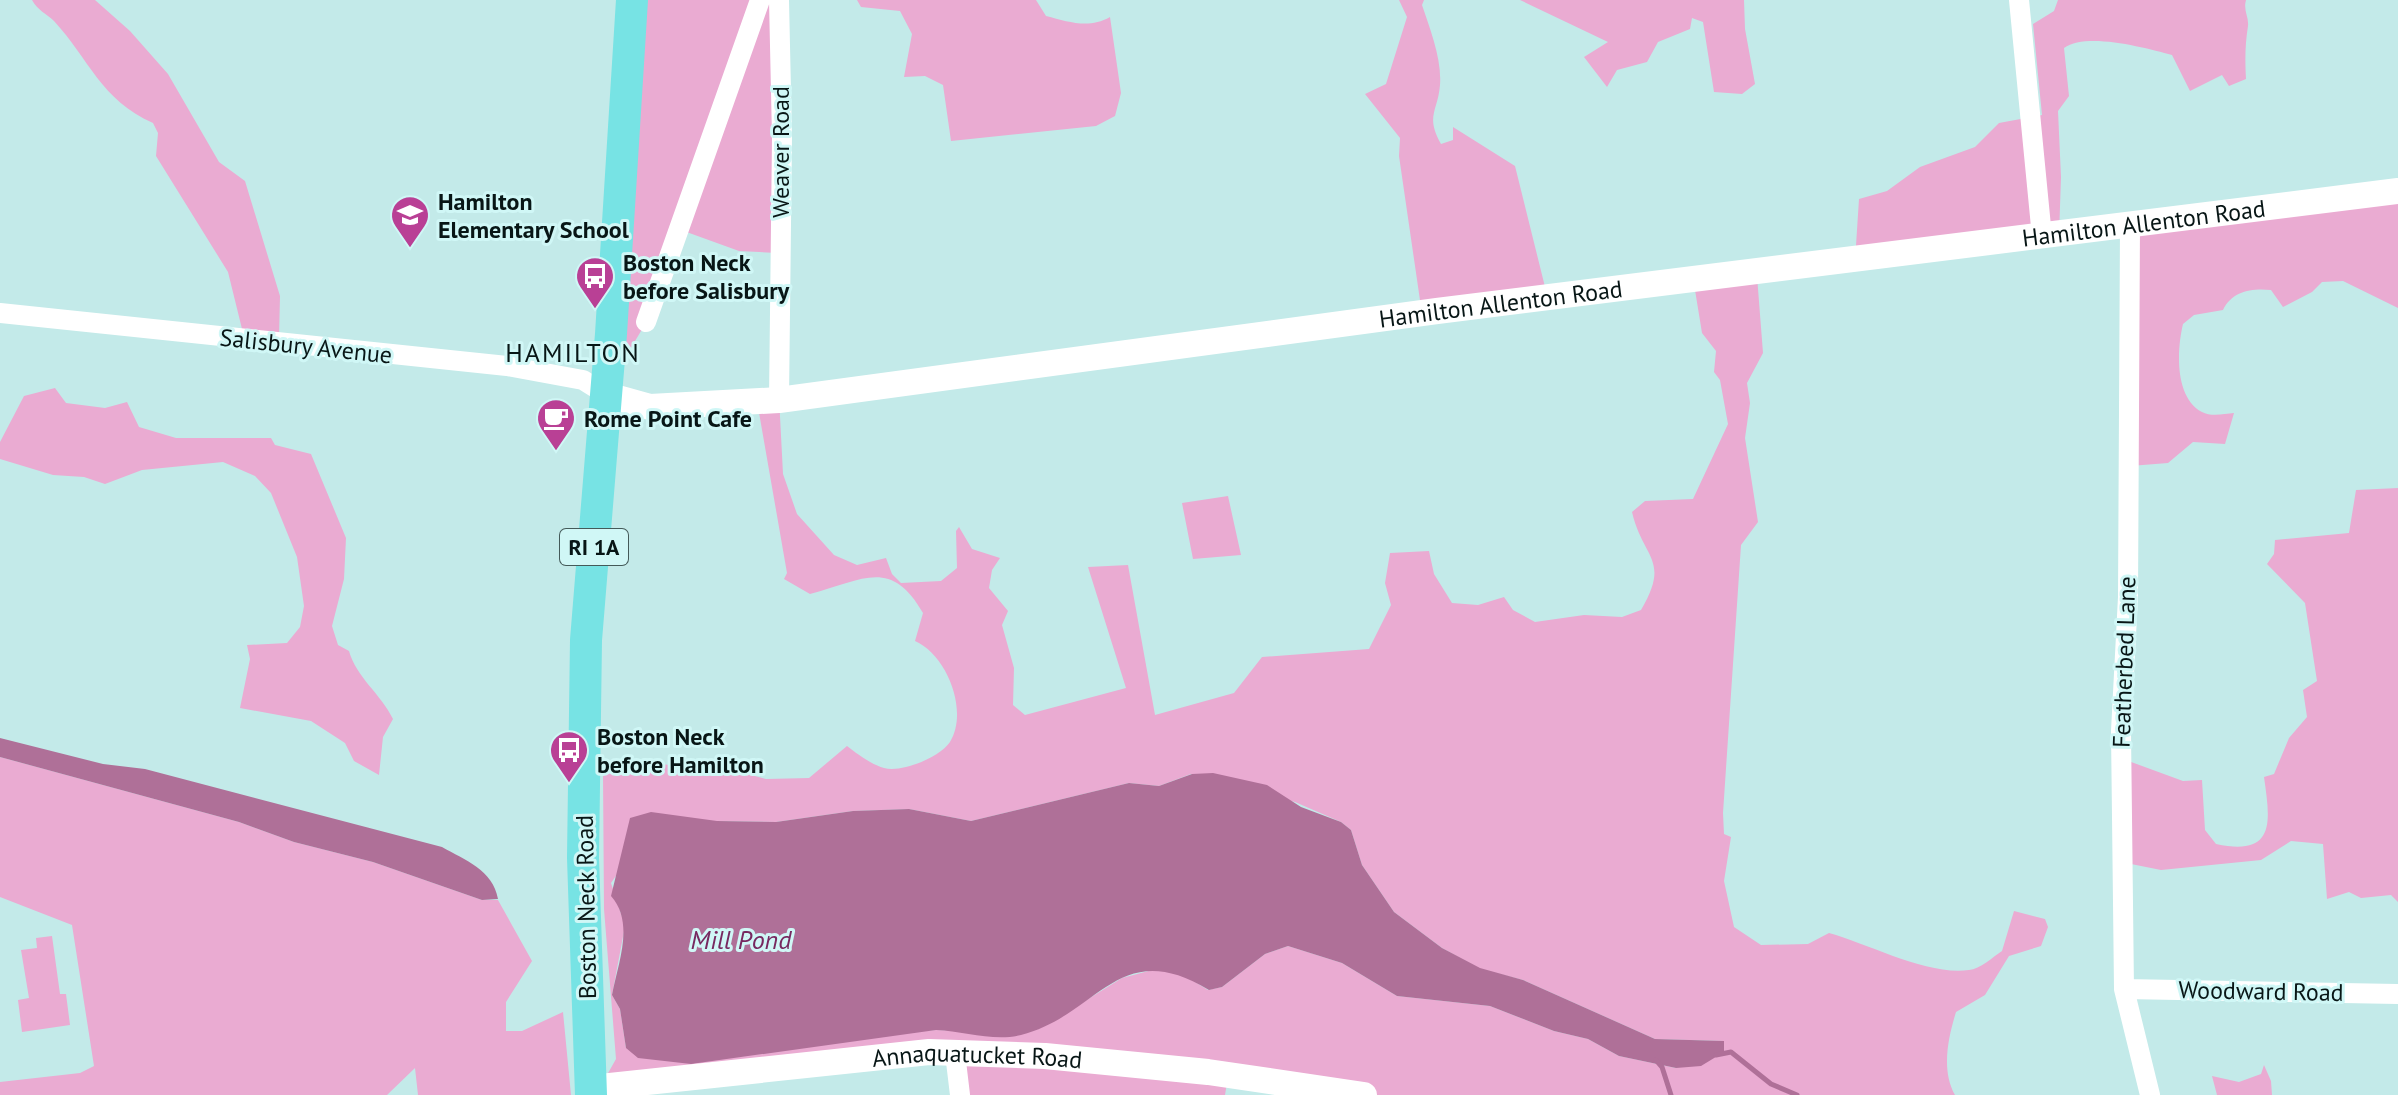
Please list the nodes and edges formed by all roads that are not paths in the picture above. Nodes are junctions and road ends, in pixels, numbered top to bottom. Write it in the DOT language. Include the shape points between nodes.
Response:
graph roads {
  1 [pos="632,0"];
  2 [pos="760,0"];
  3 [pos="779,0"];
  4 [pos="2019,0"];
  5 [pos="2398,191"];
  6 [pos="2130,225"];
  7 [pos="2042,237"];
  8 [pos="0,313"];
  9 [pos="646,322"];
  10 [pos="607,395"];
  11 [pos="779,400"];
  12 [pos="2124,989"];
  13 [pos="2398,994"];
  14 [pos="955,1053"];
  15 [pos="591,1091"];
  16 [pos="960,1095"];
  17 [pos="1364,1095"];
  18 [pos="2150,1095"];
  1 -- 10 [label="main road, Boston Neck Road / RI 1A"];
  2 -- 9 [label="street, Weaver Road"];
  3 -- 11 [label="street, Weaver Road"];
  4 -- 7 [label="street"];
  5 -- 6 [label="street, Hamilton Allenton Road"];
  6 -- 7 [label="street, Hamilton Allenton Road"];
  6 -- 12 [label="street, Featherbed Lane" via="2128,597 2121,731"];
  7 -- 11 [label="street, Hamilton Allenton Road" via="1437,311"];
  8 -- 10 [label="street, Salisbury Avenue" via="507,366 583,380"];
  10 -- 11 [label="street, Hamilton Allenton Road" via="650,407"];
  10 -- 15 [label="main road, Boston Neck Road / RI 1A" via="586,655 583,858"];
  12 -- 13 [label="street, Woodward Road"];
  12 -- 18 [label="street, Featherbed Lane"];
  14 -- 15 [label="street, Annaquatucket Road" via="807,1062"];
  14 -- 16 [label="street"];
  14 -- 17 [label="street, Annaquatucket Road" via="1208,1072"];
}
